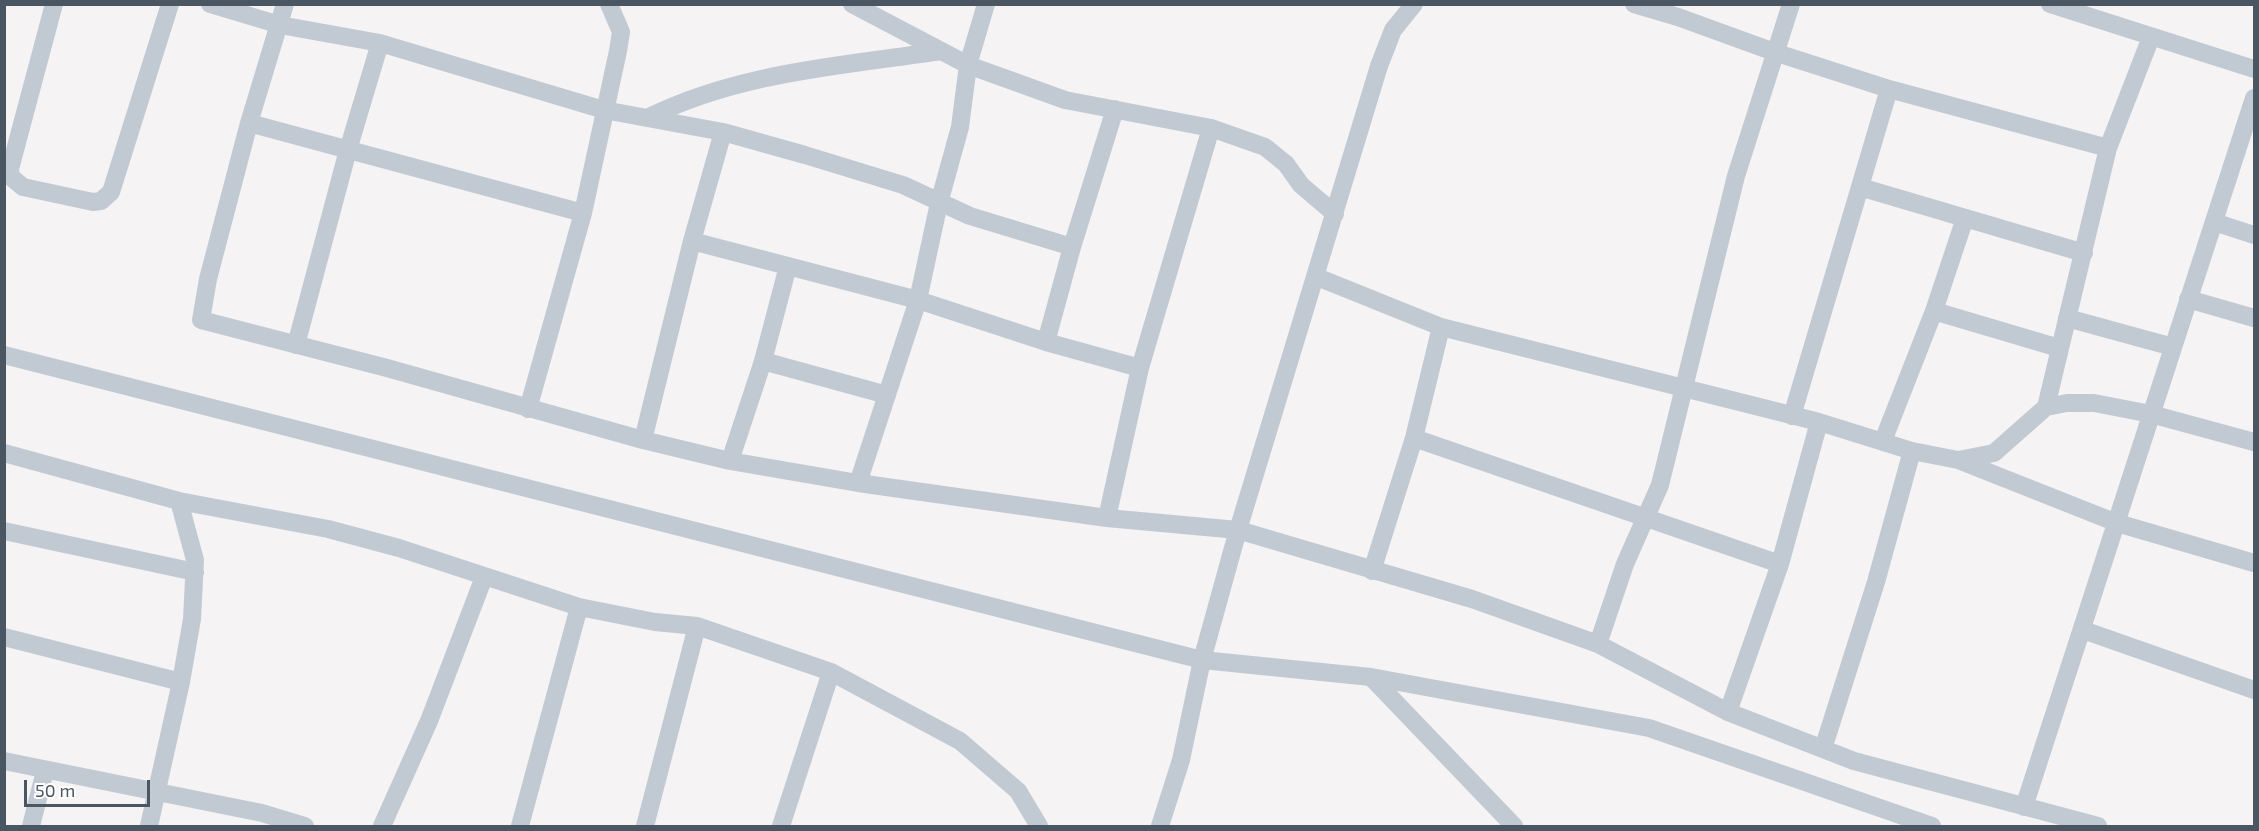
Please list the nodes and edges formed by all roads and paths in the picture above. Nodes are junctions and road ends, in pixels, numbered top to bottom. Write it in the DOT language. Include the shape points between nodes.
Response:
graph roads {
  1 [pos="54,4"];
  2 [pos="170,4"];
  3 [pos="210,4"];
  4 [pos="285,4"];
  5 [pos="609,4"];
  6 [pos="852,4"];
  7 [pos="986,4"];
  8 [pos="1414,4"];
  9 [pos="1634,4"];
  10 [pos="1791,4"];
  11 [pos="2050,4"];
  12 [pos="280,25"];
  13 [pos="2151,37"];
  14 [pos="380,43"];
  15 [pos="941,51"];
  16 [pos="1777,53"];
  17 [pos="968,65"];
  18 [pos="2254,69"];
  19 [pos="1889,90"];
  20 [pos="2254,98"];
  21 [pos="1115,109"];
  22 [pos="604,110"];
  23 [pos="647,118"];
  24 [pos="249,123"];
  25 [pos="1211,128"];
  26 [pos="723,132"];
  27 [pos="2108,148"];
  28 [pos="348,150"];
  29 [pos="1860,187"];
  30 [pos="939,203"];
  31 [pos="583,213"];
  32 [pos="1335,214"];
  33 [pos="1965,218"];
  34 [pos="2214,222"];
  35 [pos="2254,235"];
  36 [pos="692,241"];
  37 [pos="1072,247"];
  38 [pos="2084,253"];
  39 [pos="788,266"];
  40 [pos="1317,277"];
  41 [pos="2188,299"];
  42 [pos="918,300"];
  43 [pos="1934,311"];
  44 [pos="2067,318"];
  45 [pos="2254,318"];
  46 [pos="1441,327"];
  47 [pos="1046,342"];
  48 [pos="296,345"];
  49 [pos="2173,347"];
  50 [pos="2059,348"];
  51 [pos="4,356"];
  52 [pos="763,361"];
  53 [pos="1140,368"];
  54 [pos="1684,389"];
  55 [pos="887,395"];
  56 [pos="2046,407"];
  57 [pos="528,408"];
  58 [pos="2151,414"];
  59 [pos="1792,416"];
  60 [pos="1819,422"];
  61 [pos="1414,438"];
  62 [pos="643,440"];
  63 [pos="1883,441"];
  64 [pos="2254,442"];
  65 [pos="1912,451"];
  66 [pos="4,453"];
  67 [pos="1958,460"];
  68 [pos="730,461"];
  69 [pos="858,483"];
  70 [pos="179,501"];
  71 [pos="1647,517"];
  72 [pos="1107,518"];
  73 [pos="2117,523"];
  74 [pos="1238,530"];
  75 [pos="4,531"];
  76 [pos="2254,563"];
  77 [pos="1780,564"];
  78 [pos="1372,571"];
  79 [pos="195,572"];
  80 [pos="484,577"];
  81 [pos="579,607"];
  82 [pos="697,626"];
  83 [pos="2083,630"];
  84 [pos="4,638"];
  85 [pos="1598,644"];
  86 [pos="1202,660"];
  87 [pos="831,672"];
  88 [pos="1371,677"];
  89 [pos="181,682"];
  90 [pos="2254,690"];
  91 [pos="1728,712"];
  92 [pos="1823,749"];
  93 [pos="4,761"];
  94 [pos="45,771"];
  95 [pos="158,791"];
  96 [pos="2024,807"];
  97 [pos="260,820"];
  98 [pos="31,826"];
  99 [pos="149,826"];
  100 [pos="305,826"];
  101 [pos="382,826"];
  102 [pos="520,826"];
  103 [pos="645,826"];
  104 [pos="782,826"];
  105 [pos="1039,826"];
  106 [pos="1160,826"];
  107 [pos="1514,826"];
  108 [pos="1932,826"];
  109 [pos="2098,826"];
  1 -- 2 [label="street" via="11,177 23,187 93,202 101,201 111,192"];
  3 -- 12 [label="street"];
  4 -- 12 [label="street"];
  5 -- 22 [label="street" via="621,32"];
  6 -- 15 [label="street"];
  7 -- 17 [label="street"];
  8 -- 32 [label="street" via="1393,30 1379,66"];
  9 -- 16 [label="street"];
  10 -- 16 [label="street"];
  11 -- 13 [label="street"];
  12 -- 14 [label="street"];
  12 -- 24 [label="street"];
  13 -- 18 [label="street"];
  13 -- 27 [label="street"];
  14 -- 22 [label="street"];
  14 -- 28 [label="street"];
  15 -- 17 [label="street"];
  15 -- 23 [label="street" via="772,76 691,97"];
  16 -- 19 [label="street"];
  16 -- 54 [label="street" via="1736,176"];
  17 -- 21 [label="street" via="1065,100"];
  17 -- 30 [label="street" via="966,99"];
  19 -- 27 [label="street"];
  19 -- 29 [label="street"];
  20 -- 34 [label="street"];
  21 -- 25 [label="street"];
  21 -- 37 [label="street"];
  22 -- 23 [label="street"];
  22 -- 31 [label="street"];
  23 -- 26 [label="street"];
  24 -- 28 [label="street"];
  24 -- 48 [label="street" via="201,320"];
  25 -- 32 [label="street" via="1264,147"];
  25 -- 53 [label="street"];
  26 -- 30 [label="street" via="876,176"];
  26 -- 36 [label="street"];
  27 -- 38 [label="street"];
  28 -- 31 [label="street"];
  28 -- 48 [label="street"];
  29 -- 33 [label="street"];
  29 -- 59 [label="street"];
  30 -- 37 [label="street"];
  30 -- 42 [label="street"];
  31 -- 57 [label="street"];
  32 -- 40 [label="street"];
  33 -- 38 [label="street"];
  33 -- 43 [label="street"];
  34 -- 35 [label="street"];
  34 -- 41 [label="street"];
  36 -- 39 [label="street"];
  36 -- 62 [label="street"];
  37 -- 47 [label="street"];
  38 -- 44 [label="street"];
  39 -- 42 [label="street"];
  39 -- 52 [label="street"];
  40 -- 46 [label="street"];
  40 -- 74 [label="street"];
  41 -- 45 [label="street"];
  41 -- 49 [label="street"];
  42 -- 47 [label="street"];
  42 -- 55 [label="street"];
  43 -- 50 [label="street"];
  43 -- 63 [label="street"];
  44 -- 49 [label="street"];
  44 -- 50 [label="street"];
  46 -- 54 [label="street"];
  46 -- 61 [label="street"];
  47 -- 53 [label="street"];
  48 -- 57 [label="street"];
  49 -- 58 [label="street"];
  50 -- 56 [label="street"];
  51 -- 86 [label="street"];
  52 -- 55 [label="street"];
  52 -- 68 [label="street"];
  53 -- 72 [label="street"];
  54 -- 59 [label="street"];
  54 -- 71 [label="street" via="1668,457"];
  55 -- 69 [label="street"];
  56 -- 58 [label="street" via="2094,403"];
  56 -- 67 [label="street" via="1994,453"];
  57 -- 62 [label="street"];
  58 -- 64 [label="street"];
  58 -- 73 [label="street"];
  59 -- 60 [label="street"];
  60 -- 63 [label="street"];
  60 -- 77 [label="street"];
  61 -- 71 [label="street"];
  61 -- 78 [label="street"];
  62 -- 68 [label="street"];
  63 -- 65 [label="street"];
  65 -- 67 [label="street"];
  65 -- 92 [label="street"];
  66 -- 70 [label="street"];
  67 -- 73 [label="street"];
  68 -- 69 [label="street"];
  69 -- 72 [label="street"];
  70 -- 79 [label="street"];
  70 -- 80 [label="street" via="328,529"];
  71 -- 77 [label="street"];
  71 -- 85 [label="street" via="1625,564"];
  72 -- 74 [label="street"];
  73 -- 76 [label="street"];
  73 -- 83 [label="street"];
  74 -- 78 [label="street"];
  74 -- 86 [label="street"];
  75 -- 79 [label="street"];
  77 -- 91 [label="street"];
  78 -- 85 [label="street" via="1472,599"];
  79 -- 89 [label="street"];
  80 -- 81 [label="street"];
  80 -- 101 [label="street" via="429,722"];
  81 -- 82 [label="street"];
  81 -- 102 [label="street"];
  82 -- 87 [label="street"];
  82 -- 103 [label="street"];
  83 -- 90 [label="street"];
  83 -- 96 [label="street"];
  84 -- 89 [label="street"];
  85 -- 91 [label="street"];
  86 -- 88 [label="street"];
  86 -- 106 [label="street" via="1181,760"];
  87 -- 104 [label="street"];
  87 -- 105 [label="street" via="960,741 1018,791"];
  88 -- 107 [label="street"];
  88 -- 108 [label="street" via="1649,728"];
  89 -- 95 [label="street"];
  91 -- 92 [label="street"];
  92 -- 96 [label="street"];
  93 -- 94 [label="street"];
  94 -- 95 [label="street"];
  94 -- 98 [label="street"];
  95 -- 97 [label="street"];
  95 -- 99 [label="street"];
  96 -- 109 [label="street"];
  97 -- 100 [label="street"];
}
